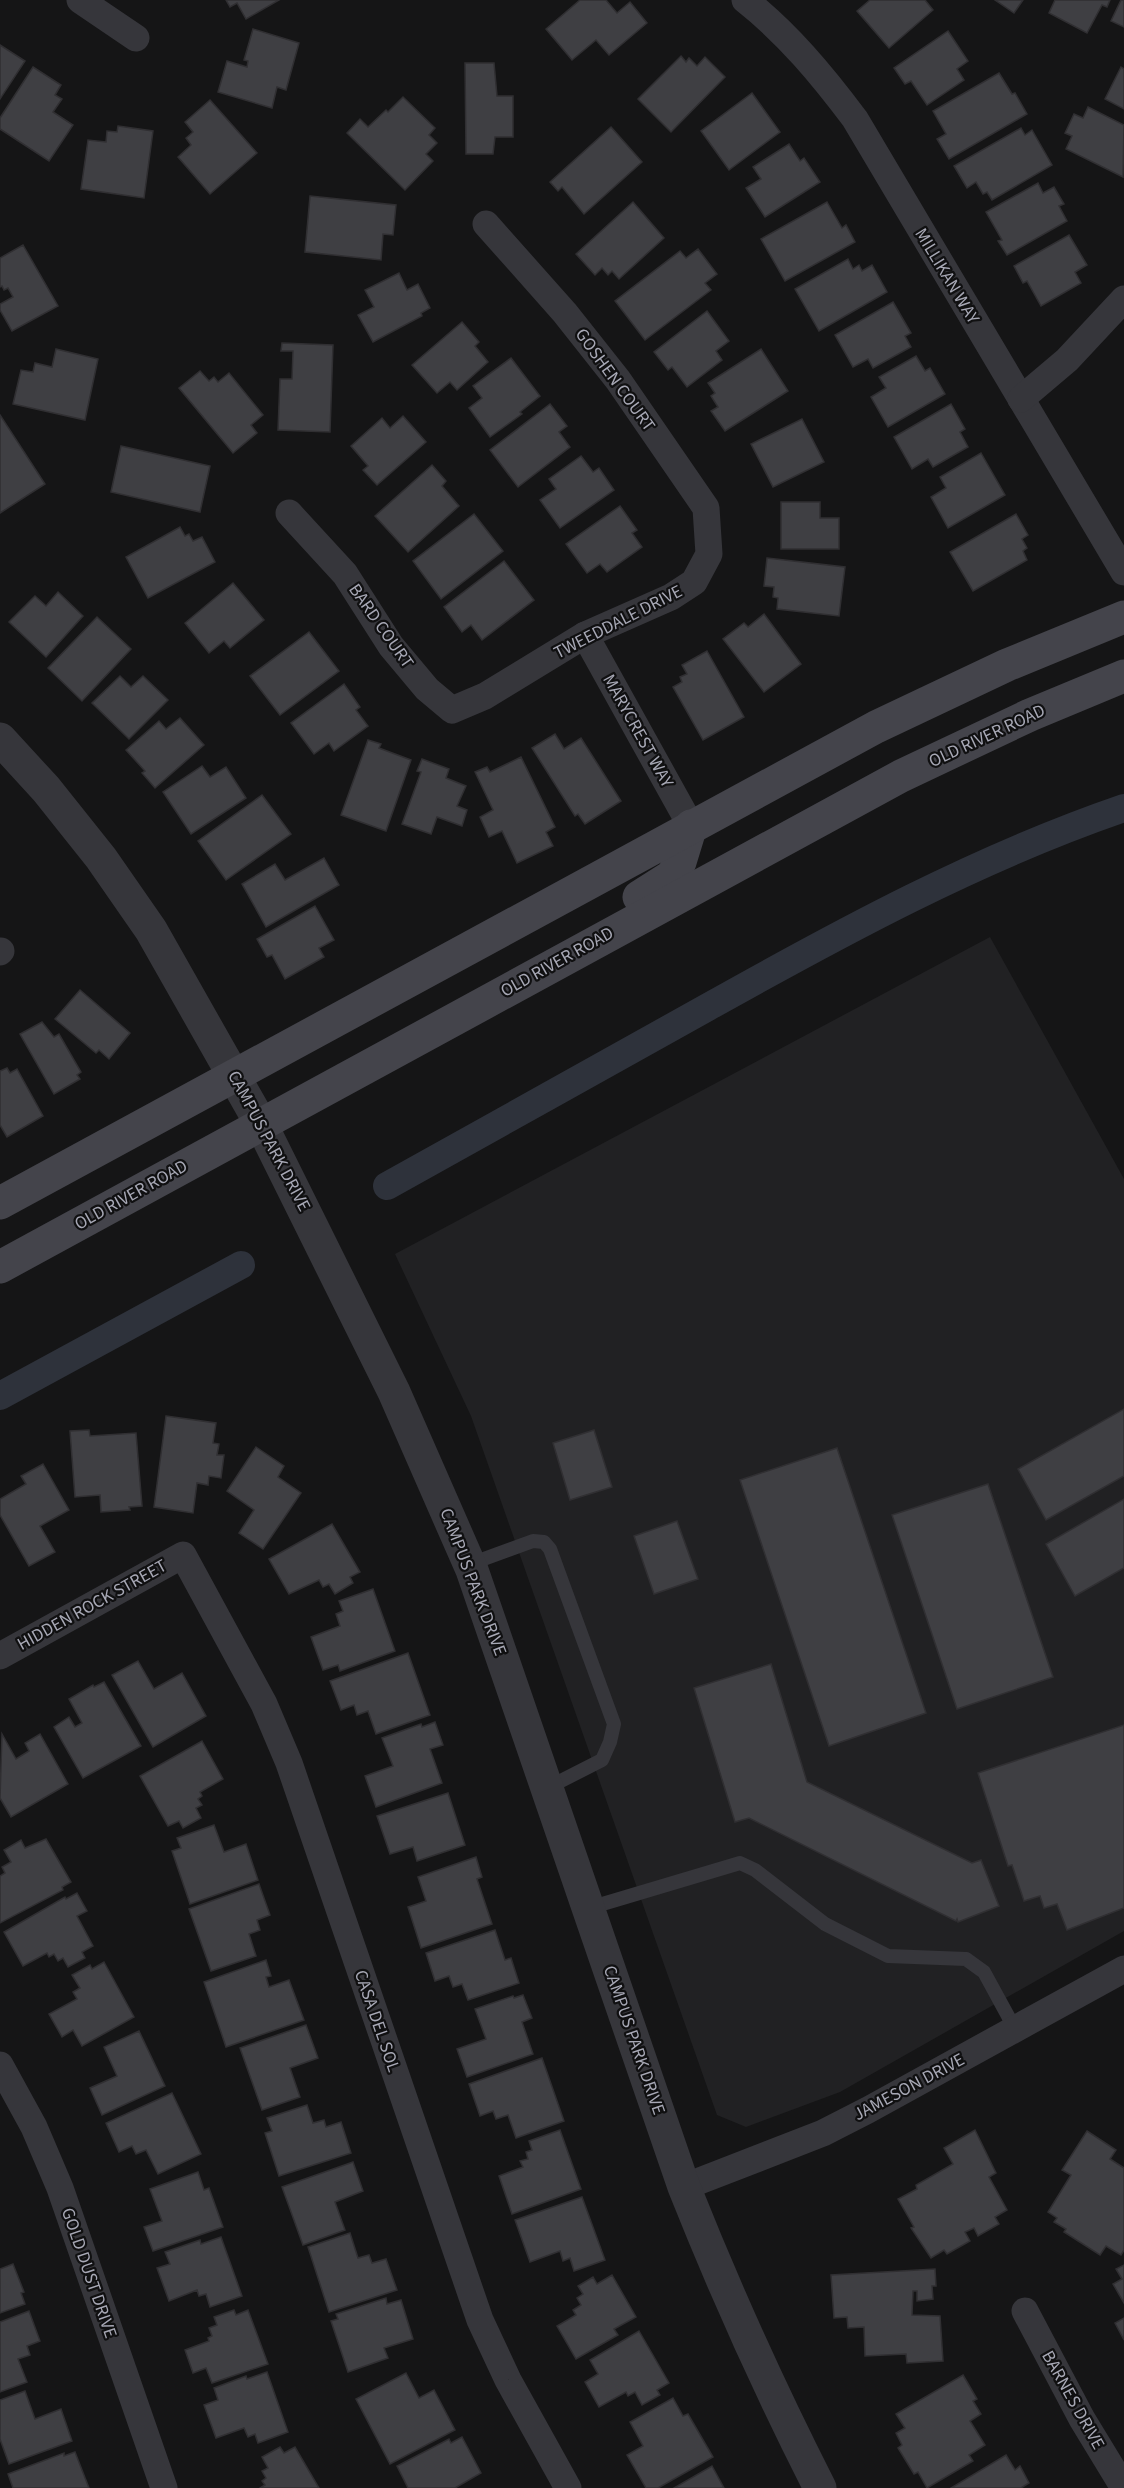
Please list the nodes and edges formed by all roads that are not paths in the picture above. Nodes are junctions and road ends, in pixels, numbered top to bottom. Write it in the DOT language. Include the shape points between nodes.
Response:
graph roads {
  1 [pos="80,0"];
  2 [pos="745,0"];
  3 [pos="136,38"];
  4 [pos="486,224"];
  5 [pos="1124,299"];
  6 [pos="1021,399"];
  7 [pos="289,513"];
  8 [pos="709,554"];
  9 [pos="1124,572"];
  10 [pos="1124,617"];
  11 [pos="585,635"];
  12 [pos="1124,651"];
  13 [pos="1124,676"];
  14 [pos="484,696"];
  15 [pos="0,739"];
  16 [pos="922,766"];
  17 [pos="691,826"];
  18 [pos="566,958"];
  19 [pos="235,1075"];
  20 [pos="261,1124"];
  21 [pos="0,1203"];
  22 [pos="0,1267"];
  23 [pos="183,1555"];
  24 [pos="470,1564"];
  25 [pos="0,1656"];
  26 [pos="547,1788"];
  27 [pos="588,1908"];
  28 [pos="1124,1969"];
  29 [pos="1016,2029"];
  30 [pos="0,2065"];
  31 [pos="684,2187"];
  32 [pos="1025,2311"];
  33 [pos="164,2488"];
  34 [pos="568,2488"];
  35 [pos="820,2488"];
  36 [pos="1124,2488"];
  1 -- 3 [label="street"];
  2 -- 6 [label="street, MILLIKAN WAY" via="768,18 822,75 855,119"];
  4 -- 8 [label="street, GOSHEN COURT" via="618,380 706,508"];
  5 -- 6 [label="street" via="1067,360"];
  6 -- 9 [label="street, MILLIKAN WAY"];
  7 -- 14 [label="street, BARD COURT" via="345,574 392,646 427,689 452,710"];
  8 -- 11 [label="street, TWEEDDALE DRIVE" via="694,582 671,597"];
  10 -- 17 [label="main road" via="1007,665 876,727"];
  11 -- 14 [label="street, TWEEDDALE DRIVE"];
  11 -- 17 [label="street, MARYCREST WAY"];
  12 -- 16 [label="main road" via="960,723"];
  13 -- 16 [label="main road, OLD RIVER ROAD"];
  15 -- 19 [label="street, CAMPUS PARK DRIVE" via="101,858 151,930"];
  16 -- 18 [label="main road, OLD RIVER ROAD"];
  17 -- 18 [label="main road" via="672,876 577,935"];
  17 -- 19 [label="main road"];
  18 -- 20 [label="main road, OLD RIVER ROAD"];
  19 -- 20 [label="street, CAMPUS PARK DRIVE"];
  19 -- 21 [label="main road"];
  20 -- 22 [label="main road, OLD RIVER ROAD"];
  20 -- 24 [label="street, CAMPUS PARK DRIVE" via="394,1392"];
  23 -- 25 [label="street, HIDDEN ROCK STREET"];
  23 -- 34 [label="street, CASA DEL SOL" via="264,1704 289,1763 480,2320 508,2380"];
  24 -- 26 [label="street, CAMPUS PARK DRIVE"];
  24 -- 26 [label="lane" via="533,1541 544,1542 550,1549 614,1724 602,1760"];
  26 -- 27 [label="street, CAMPUS PARK DRIVE"];
  27 -- 29 [label="lane" via="740,1863 755,1870 825,1924 888,1956 966,1959 984,1972"];
  27 -- 31 [label="street, CAMPUS PARK DRIVE"];
  28 -- 29 [label="street, JAMESON DRIVE"];
  29 -- 31 [label="street, JAMESON DRIVE" via="823,2133"];
  30 -- 33 [label="street, GOLD DUST DRIVE" via="34,2127 60,2188"];
  31 -- 35 [label="street, CAMPUS PARK DRIVE" via="774,2397"];
  32 -- 36 [label="street, BARNES DRIVE"];
}
